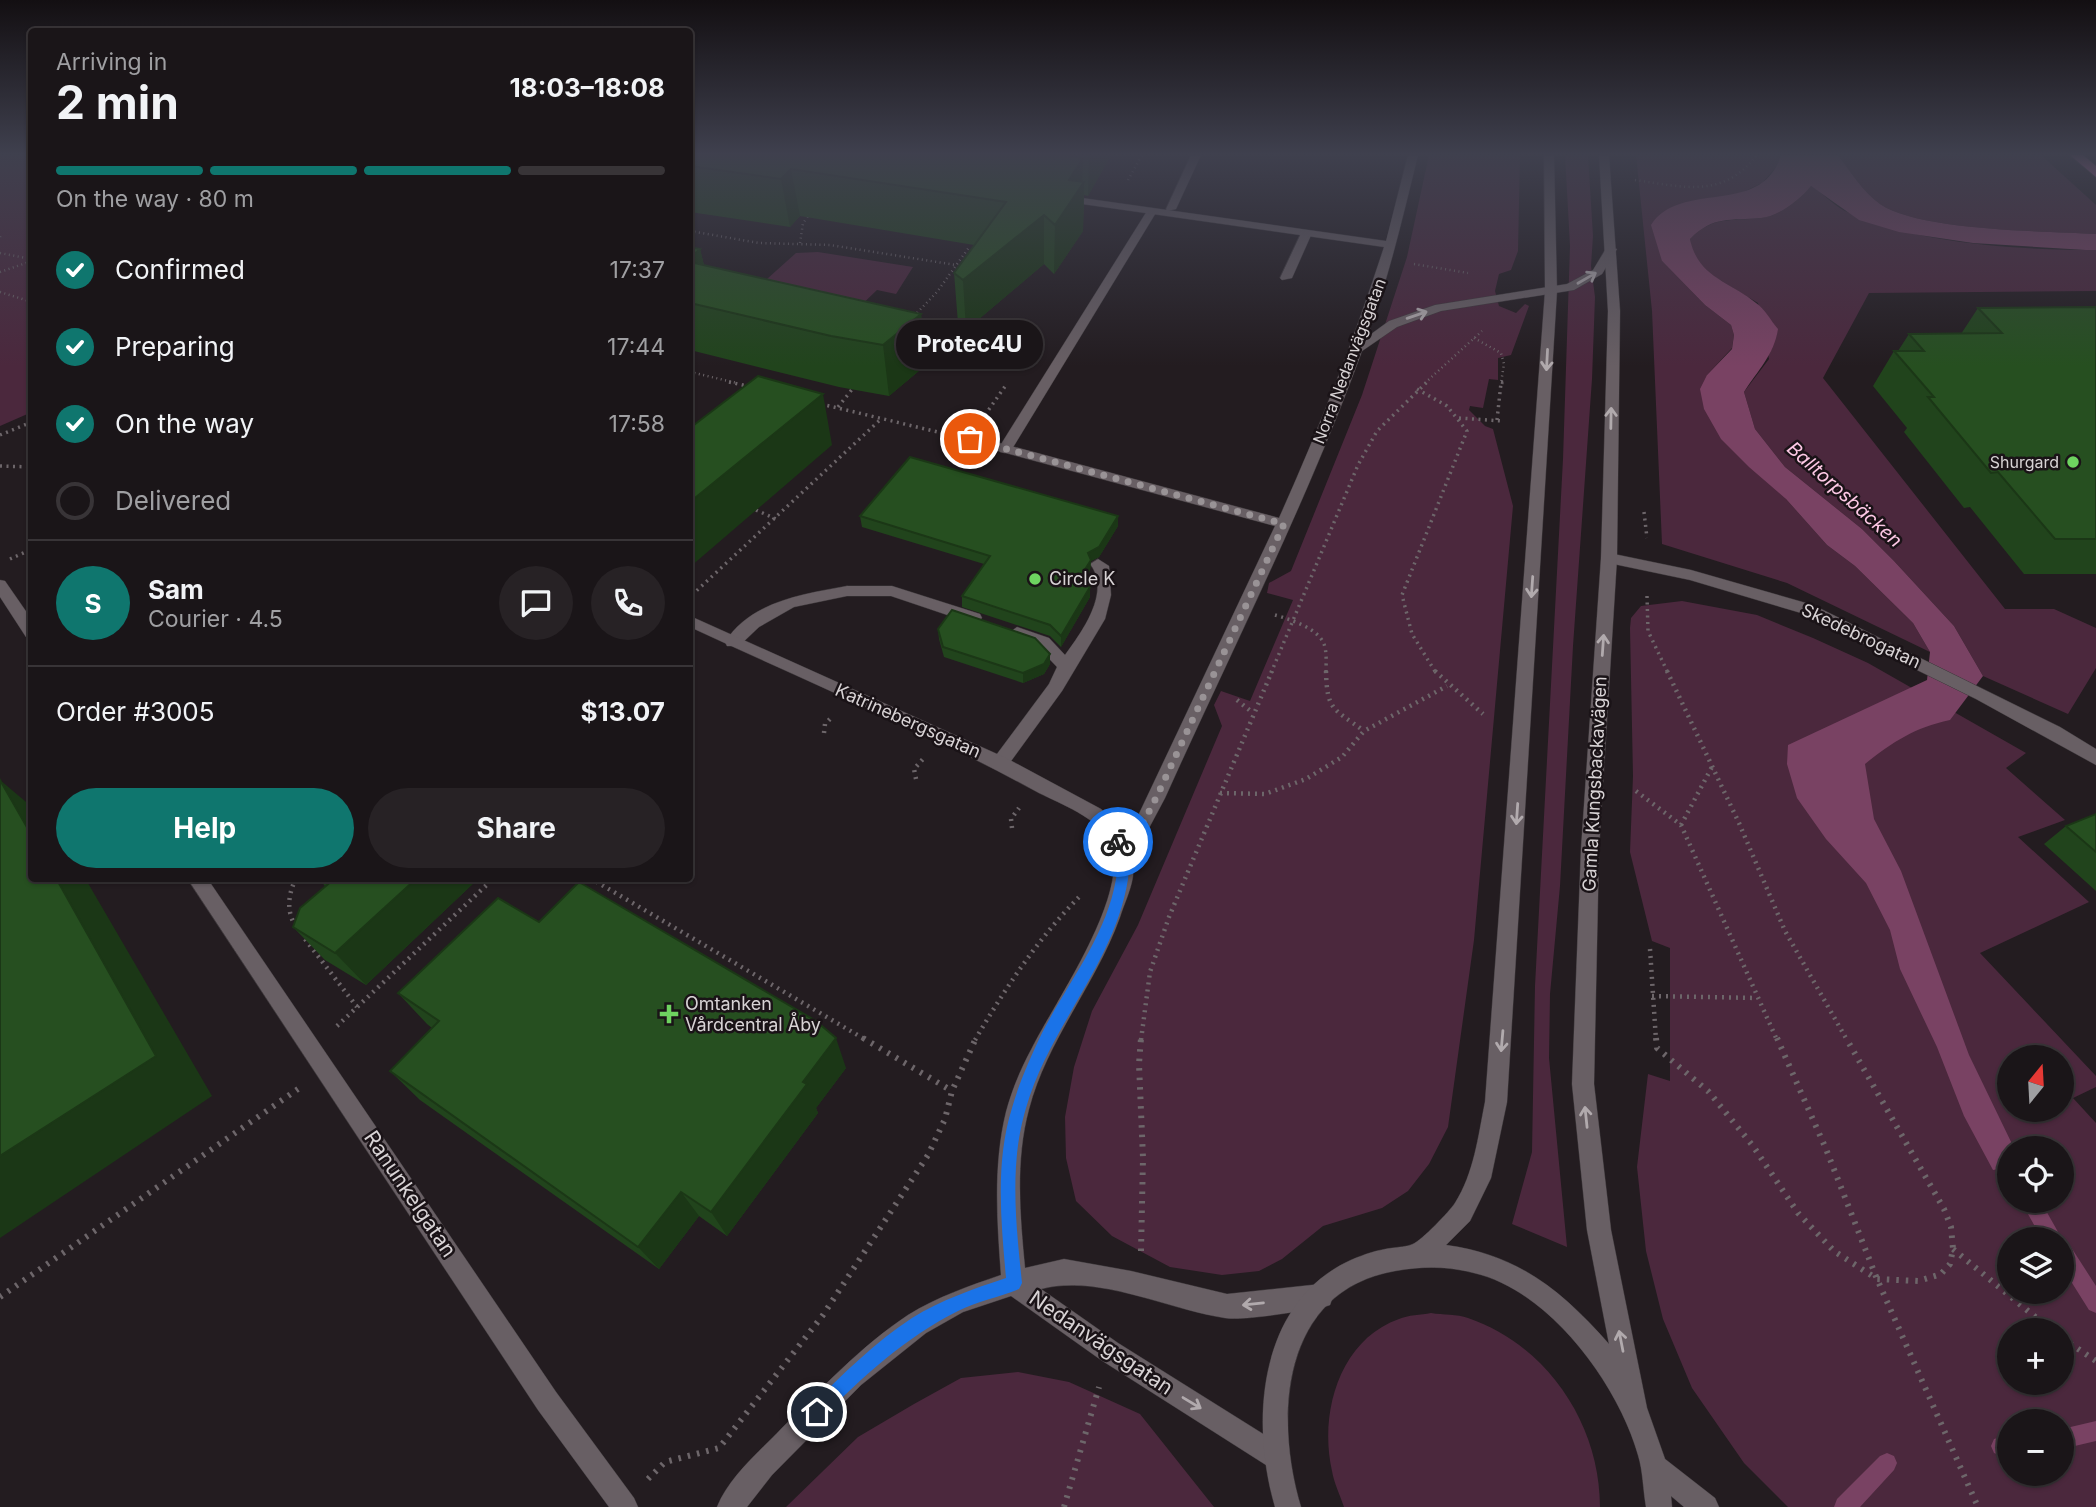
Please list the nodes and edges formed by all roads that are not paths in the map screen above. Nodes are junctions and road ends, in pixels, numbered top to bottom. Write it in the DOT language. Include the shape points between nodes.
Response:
graph roads {
  1 [pos="1143,225"];
  2 [pos="1252,225"];
  3 [pos="1397,225"];
  4 [pos="1550,225"];
  5 [pos="1609,225"];
  6 [pos="1306,233"];
  7 [pos="1391,245"];
  8 [pos="1611,249"];
  9 [pos="1286,278"];
  10 [pos="1551,292"];
  11 [pos="1358,348"];
  12 [pos="970,439"];
  13 [pos="1005,449"];
  14 [pos="1284,524"];
  15 [pos="1609,558"];
  16 [pos="1098,564"];
  17 [pos="0,584"];
  18 [pos="693,622"];
  19 [pos="28,627"];
  20 [pos="733,642"];
  21 [pos="1066,666"];
  22 [pos="2096,758"];
  23 [pos="1000,763"];
  24 [pos="1116,836"];
  25 [pos="199,882"];
  26 [pos="1421,1253"];
  27 [pos="1014,1283"];
  28 [pos="1321,1296"];
  29 [pos="1634,1408"];
  30 [pos="1275,1456"];
  31 [pos="1654,1467"];
  32 [pos="624,1506"];
  33 [pos="1288,1506"];
  34 [pos="730,1507"];
  35 [pos="1658,1507"];
  36 [pos="1706,1507"];
  1 -- 13 [label="street"];
  2 -- 6 [label="street"];
  3 -- 7 [label="street, Norra Nedanvägsgatan"];
  4 -- 10 [label="street"];
  5 -- 8 [label="street, Gamla Kungsbackavägen"];
  6 -- 7 [label="street"];
  6 -- 9 [label="street"];
  7 -- 11 [label="street, Norra Nedanvägsgatan"];
  10 -- 8 [label="street, one-way" via="1598,272"];
  15 -- 8 [label="street, Gamla Kungsbackavägen, one-way"];
  11 -- 10 [label="street, one-way" via="1393,324 1439,308"];
  10 -- 26 [label="street, one-way" via="1496,1102 1483,1170 1462,1213"];
  11 -- 14 [label="street, Norra Nedanvägsgatan"];
  12 -- 13 [label="street"];
  13 -- 14 [label="street"];
  14 -- 24 [label="street, Norra Nedanvägsgatan" via="1143,823"];
  15 -- 22 [label="street, Skedebrogatan" via="1647,564 1807,610 1916,661"];
  29 -- 15 [label="street, Gamla Kungsbackavägen, one-way" via="1599,1230 1583,1084 1590,849"];
  16 -- 21 [label="street" via="1106,586 1101,611"];
  17 -- 19 [label="street"];
  18 -- 20 [label="street, Katrinebergsgatan"];
  20 -- 21 [label="street" via="790,602 847,591 892,592 1043,642"];
  20 -- 23 [label="street, Katrinebergsgatan"];
  21 -- 23 [label="street"];
  23 -- 24 [label="street, Katrinebergsgatan" via="1095,814"];
  24 -- 27 [label="street" via="1123,877 1108,928 1048,1037 1019,1108 1009,1155 1008,1220"];
  25 -- 32 [label="street, Ranunkelgatan" via="547,1401"];
  26 -- 28 [label="street" via="1366,1265"];
  26 -- 29 [label="street" via="1445,1254 1493,1267 1541,1293 1603,1355"];
  28 -- 27 [label="street, Nedanvägsgatan, one-way" via="1227,1306 1064,1271"];
  27 -- 30 [label="street, Nedanvägsgatan, one-way" via="1109,1352"];
  27 -- 34 [label="street" via="958,1302 917,1324 852,1376 763,1466"];
  28 -- 30 [label="street" via="1297,1327 1282,1364 1273,1408"];
  29 -- 31 [label="street"];
  30 -- 33 [label="street"];
  31 -- 35 [label="street"];
  31 -- 36 [label="street"];
}
